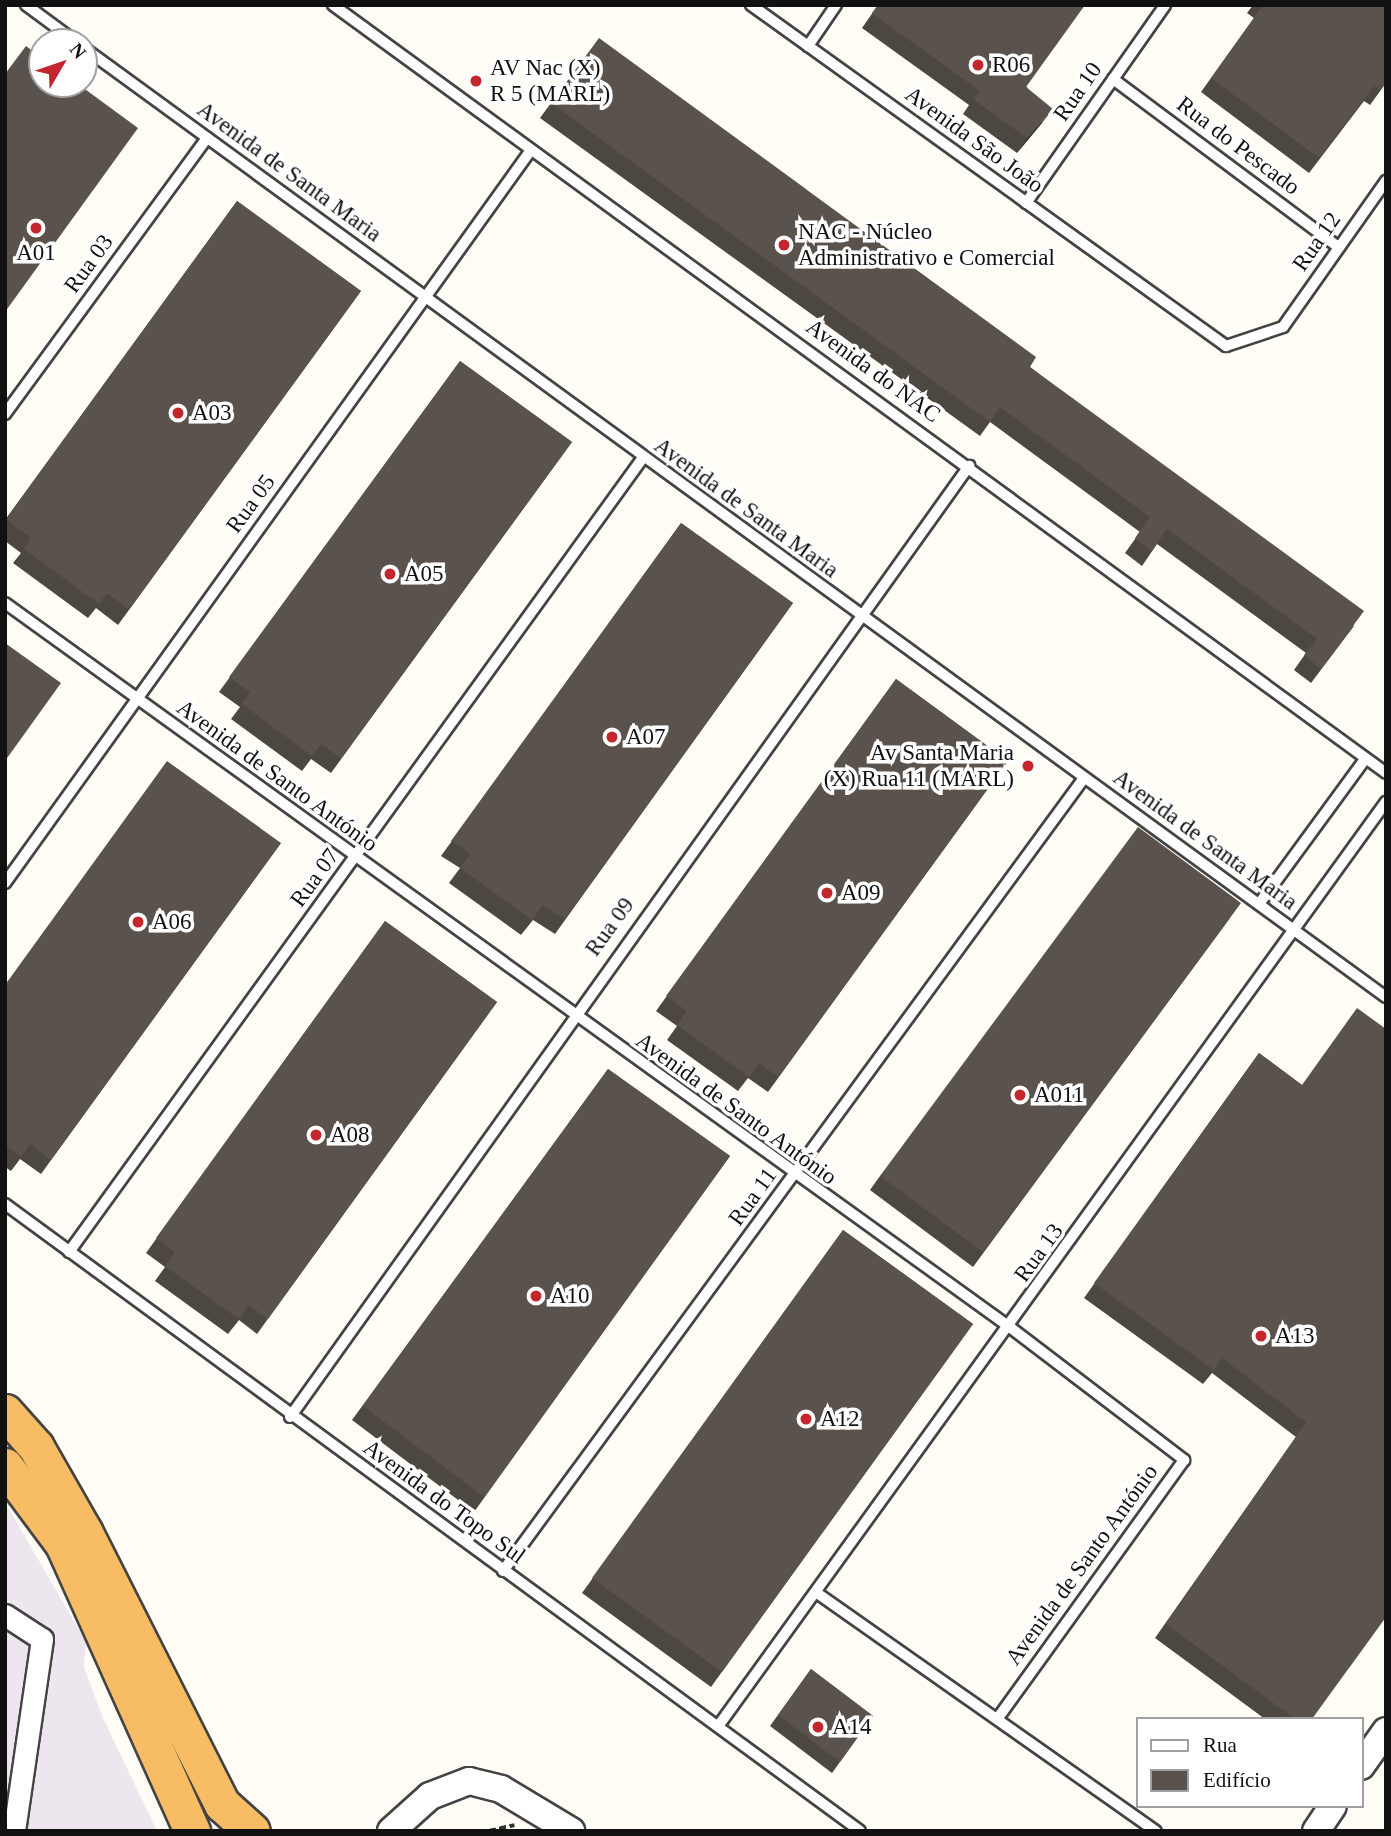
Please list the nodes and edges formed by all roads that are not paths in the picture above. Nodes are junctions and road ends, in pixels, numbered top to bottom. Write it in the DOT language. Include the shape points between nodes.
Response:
graph roads {
  1 [pos="26,5"];
  2 [pos="333,5"];
  3 [pos="751,5"];
  4 [pos="836,5"];
  5 [pos="1165,5"];
  6 [pos="57,28"];
  7 [pos="808,46"];
  8 [pos="98,58"];
  9 [pos="1114,79"];
  10 [pos="207,138"];
  11 [pos="531,150"];
  12 [pos="1386,181"];
  13 [pos="1026,203"];
  14 [pos="1338,247"];
  15 [pos="426,298"];
  16 [pos="1283,327"];
  17 [pos="5,414"];
  18 [pos="642,459"];
  19 [pos="969,466"];
  20 [pos="5,603"];
  21 [pos="860,615"];
  22 [pos="137,699"];
  23 [pos="1365,759"];
  24 [pos="1386,773"];
  25 [pos="1084,778"];
  26 [pos="1386,802"];
  27 [pos="355,858"];
  28 [pos="5,883"];
  29 [pos="1259,904"];
  30 [pos="1296,931"];
  31 [pos="1386,997"];
  32 [pos="572,1017"];
  33 [pos="794,1177"];
  34 [pos="5,1204"];
  35 [pos="69,1252"];
  36 [pos="1011,1328"];
  37 [pos="5,1412"];
  38 [pos="290,1417"];
  39 [pos="5,1429"];
  40 [pos="5,1466"];
  41 [pos="84,1531"];
  42 [pos="503,1571"];
  43 [pos="817,1593"];
  44 [pos="5,1615"];
  45 [pos="997,1719"];
  46 [pos="719,1725"];
  47 [pos="1386,1731"];
  48 [pos="1363,1763"];
  49 [pos="1332,1808"];
  50 [pos="14,1831"];
  51 [pos="192,1831"];
  52 [pos="252,1831"];
  53 [pos="391,1831"];
  54 [pos="571,1831"];
  55 [pos="860,1831"];
  56 [pos="1156,1831"];
  57 [pos="1316,1831"];
  1 -- 6 [label="lane"];
  2 -- 11 [label="lane, Avenida do NAC"];
  3 -- 7 [label="lane, Avenida São João"];
  4 -- 7 [label="lane"];
  5 -- 9 [label="lane, Rua 10"];
  7 -- 13 [label="lane, Avenida São João"];
  8 -- 10 [label="lane, Avenida de Santa Maria"];
  9 -- 13 [label="lane, Rua 10"];
  9 -- 14 [label="lane, Rua do Pescado"];
  10 -- 15 [label="lane, Avenida de Santa Maria"];
  10 -- 17 [label="lane, Rua 03"];
  11 -- 15 [label="lane, Rua 05"];
  11 -- 19 [label="lane, Avenida do NAC"];
  12 -- 14 [label="lane, Rua 12"];
  13 -- 16 [label="lane, Avenida São João" via="1226,346"];
  14 -- 16 [label="lane, Rua 12"];
  15 -- 18 [label="lane, Avenida de Santa Maria"];
  15 -- 22 [label="lane, Rua 05"];
  18 -- 21 [label="lane, Avenida de Santa Maria"];
  18 -- 27 [label="lane, Rua 07"];
  19 -- 21 [label="lane, Rua 09"];
  19 -- 23 [label="lane, Avenida do NAC"];
  20 -- 22 [label="lane, Avenida de Santo António"];
  21 -- 25 [label="lane, Avenida de Santa Maria"];
  21 -- 32 [label="lane, Rua 09"];
  22 -- 27 [label="lane, Avenida de Santo António"];
  22 -- 28 [label="lane, Rua 05"];
  23 -- 24 [label="lane, Avenida do NAC"];
  23 -- 29 [label="lane"];
  25 -- 29 [label="lane, Avenida de Santa Maria"];
  25 -- 33 [label="lane, Rua 11"];
  26 -- 30 [label="lane, Rua 13"];
  27 -- 32 [label="lane, Avenida de Santo António"];
  27 -- 35 [label="lane, Rua 07"];
  29 -- 30 [label="lane, Avenida de Santa Maria"];
  30 -- 31 [label="lane, Avenida de Santa Maria"];
  30 -- 36 [label="lane, Rua 13"];
  32 -- 33 [label="lane, Avenida de Santo António"];
  32 -- 38 [label="lane, Rua 09"];
  33 -- 36 [label="lane, Avenida de Santo António"];
  33 -- 42 [label="lane, Rua 11"];
  34 -- 35 [label="lane, Avenida do Topo Sul"];
  35 -- 38 [label="lane, Avenida do Topo Sul"];
  36 -- 43 [label="lane, Rua 13"];
  36 -- 45 [label="lane, Avenida de Santo António" via="1184,1460"];
  37 -- 41 [label="highway" via="36,1447"];
  38 -- 42 [label="lane, Avenida do Topo Sul"];
  39 -- 41 [label="highway"];
  40 -- 51 [label="highway" via="63,1544"];
  41 -- 52 [label="highway" via="222,1804"];
  42 -- 46 [label="lane, Avenida do Topo Sul"];
  43 -- 45 [label="lane"];
  43 -- 46 [label="lane, Rua 13"];
  44 -- 50 [label="street" via="42,1639"];
  45 -- 56 [label="lane"];
  46 -- 55 [label="lane, Avenida do Topo Sul"];
  47 -- 48 [label="street"];
  49 -- 57 [label="street"];
  53 -- 54 [label="street" via="430,1796 469,1781 501,1789"];
}
